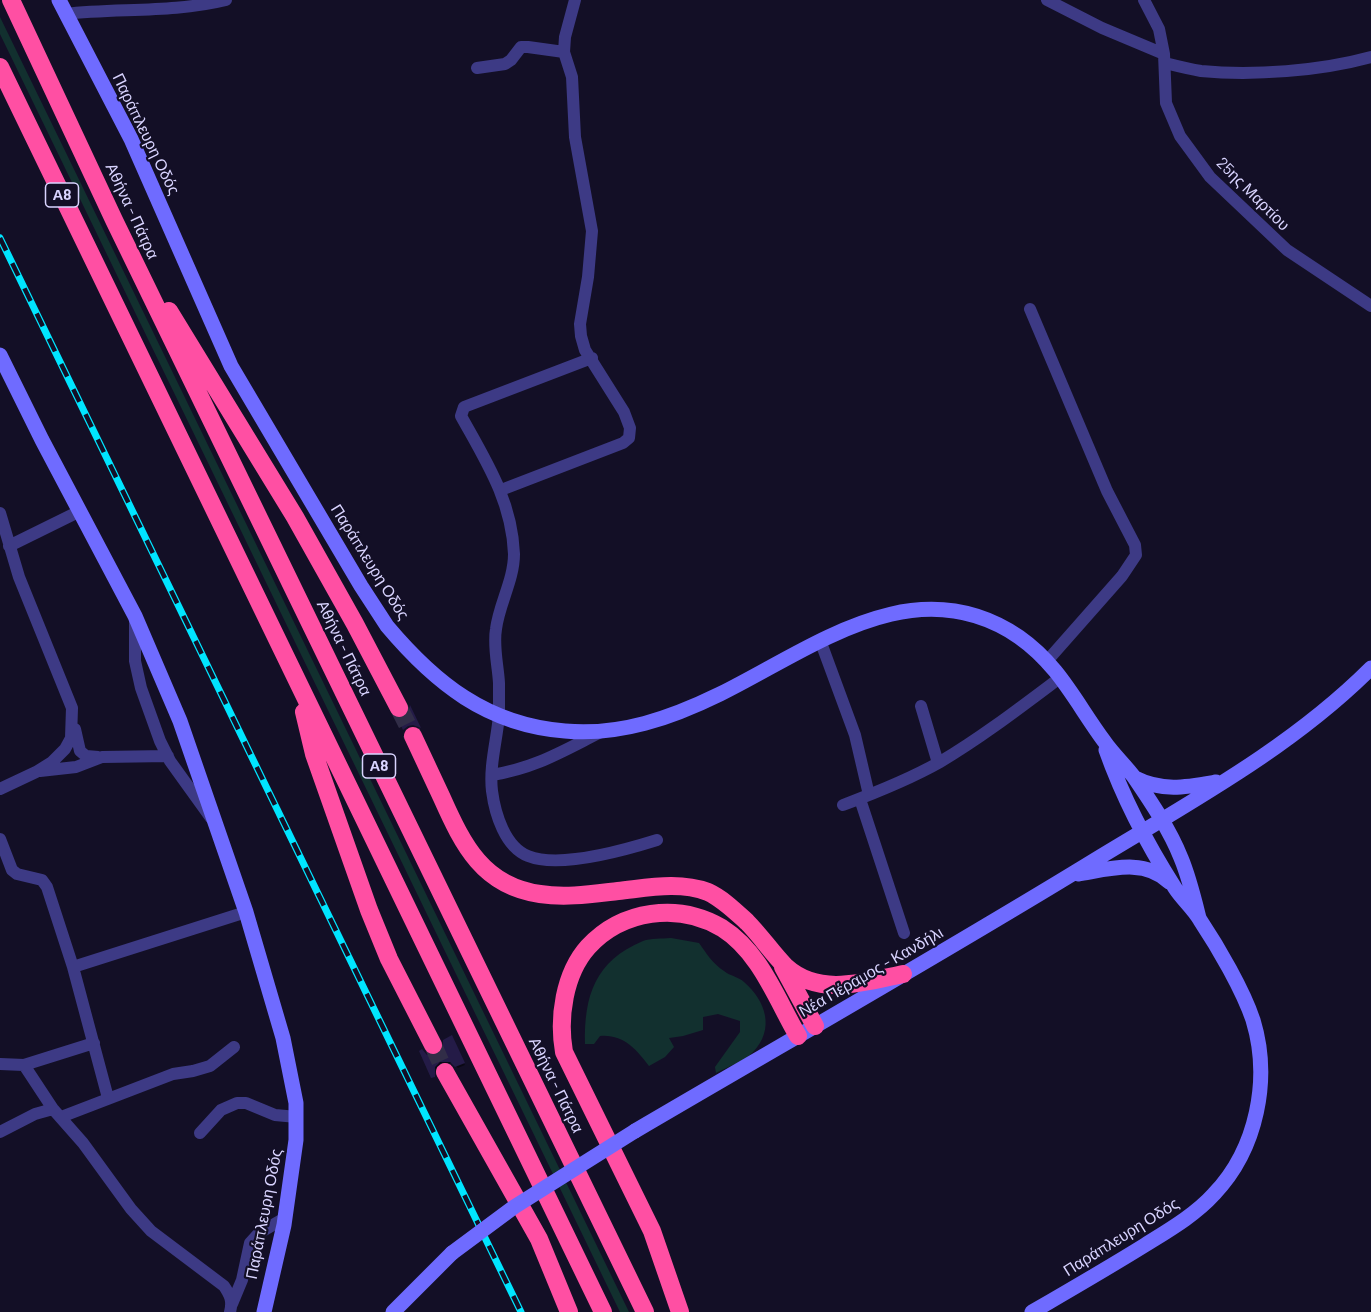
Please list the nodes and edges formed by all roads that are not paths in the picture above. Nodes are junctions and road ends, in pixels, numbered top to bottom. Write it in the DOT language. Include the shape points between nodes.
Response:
graph roads {
  1 [pos="11,0"];
  2 [pos="226,0"];
  3 [pos="575,0"];
  4 [pos="1047,0"];
  5 [pos="1144,0"];
  6 [pos="62,7"];
  7 [pos="564,52"];
  8 [pos="1371,57"];
  9 [pos="1164,58"];
  10 [pos="0,67"];
  11 [pos="477,68"];
  12 [pos="114,220"];
  13 [pos="1371,306"];
  14 [pos="1030,309"];
  15 [pos="0,355"];
  16 [pos="592,358"];
  17 [pos="501,490"];
  18 [pos="80,511"];
  19 [pos="0,513"];
  20 [pos="9,546"];
  21 [pos="135,616"];
  22 [pos="820,640"];
  23 [pos="1047,662"];
  24 [pos="1371,668"];
  25 [pos="1061,677"];
  26 [pos="296,678"];
  27 [pos="921,706"];
  28 [pos="72,708"];
  29 [pos="399,708"];
  30 [pos="498,716"];
  31 [pos="600,732"];
  32 [pos="413,736"];
  33 [pos="1104,741"];
  34 [pos="168,756"];
  35 [pos="102,757"];
  36 [pos="938,763"];
  37 [pos="36,772"];
  38 [pos="492,775"];
  39 [pos="1133,777"];
  40 [pos="1225,781"];
  41 [pos="0,789"];
  42 [pos="864,797"];
  43 [pos="843,805"];
  44 [pos="1161,820"];
  45 [pos="218,829"];
  46 [pos="1143,831"];
  47 [pos="0,839"];
  48 [pos="657,840"];
  49 [pos="1070,876"];
  50 [pos="1176,889"];
  51 [pos="246,912"];
  52 [pos="1199,918"];
  53 [pos="904,933"];
  54 [pos="778,957"];
  55 [pos="73,967"];
  56 [pos="903,974"];
  57 [pos="815,1026"];
  58 [pos="798,1036"];
  59 [pos="94,1044"];
  60 [pos="433,1045"];
  61 [pos="234,1047"];
  62 [pos="0,1064"];
  63 [pos="24,1065"];
  64 [pos="445,1072"];
  65 [pos="108,1098"];
  66 [pos="57,1113"];
  67 [pos="297,1117"];
  68 [pos="0,1132"];
  69 [pos="200,1133"];
  70 [pos="285,1218"];
  71 [pos="231,1308"];
  72 [pos="264,1312"];
  73 [pos="393,1312"];
  74 [pos="569,1312"];
  75 [pos="603,1312"];
  76 [pos="645,1312"];
  77 [pos="680,1312"];
  78 [pos="1032,1312"];
  1 -- 12 [label="highway, Αθήνα - Πάτρα / Α8"];
  2 -- 6 [label="street" via="174,9"];
  3 -- 7 [label="street"];
  4 -- 9 [label="street"];
  5 -- 9 [label="street, 25ης Μαρτίου" via="1159,29"];
  6 -- 30 [label="street, Παράπλευρη Οδός" via="130,139 231,366 361,586 387,626 426,669 460,696"];
  7 -- 11 [label="street" via="521,48 505,64"];
  7 -- 16 [label="street" via="573,77 574,137 592,231 580,324 585,350"];
  8 -- 9 [label="street" via="1264,72 1201,70"];
  9 -- 13 [label="street, 25ης Μαρτίου" via="1166,103 1180,136 1210,177 1287,250"];
  10 -- 26 [label="highway, Α8"];
  12 -- 29 [label="highway" via="295,517"];
  12 -- 76 [label="highway, Αθήνα - Πάτρα / Α8"];
  14 -- 23 [label="street" via="1107,491 1135,545 1136,555"];
  15 -- 18 [label="street, Παράπλευρη Οδός"];
  16 -- 17 [label="street" via="624,412 629,438"];
  16 -- 17 [label="street" via="464,408 461,416"];
  17 -- 30 [label="street" via="514,556 496,627"];
  18 -- 20 [label="street"];
  18 -- 21 [label="street, Παράπλευρη Οδός"];
  19 -- 20 [label="street"];
  20 -- 28 [label="street"];
  21 -- 34 [label="street" via="139,679"];
  21 -- 45 [label="street, Παράπλευρη Οδός" via="180,721"];
  22 -- 23 [label="street, Παράπλευρη Οδός" via="887,614 943,610 1000,626"];
  22 -- 31 [label="street, Παράπλευρη Οδός" via="684,710 643,724"];
  22 -- 42 [label="street" via="855,735"];
  23 -- 25 [label="street, Παράπλευρη Οδός"];
  24 -- 40 [label="street, Νέα Πέραμος - Κανδήλι" via="1272,751"];
  25 -- 33 [label="street, Παράπλευρη Οδός"];
  25 -- 36 [label="street"];
  26 -- 60 [label="highway" via="314,754 369,910"];
  26 -- 75 [label="highway, Α8"];
  27 -- 36 [label="street"];
  28 -- 35 [label="street" via="80,751 86,756"];
  28 -- 37 [label="street" via="70,738 65,749"];
  30 -- 31 [label="street, Παράπλευρη Οδός" via="546,730"];
  30 -- 38 [label="street"];
  31 -- 38 [label="street" via="542,763"];
  32 -- 54 [label="highway" via="458,833 480,864 496,878 527,891 555,895 664,886 704,891 736,911"];
  33 -- 39 [label="street, Παράπλευρη Οδός"];
  33 -- 46 [label="street, Παράπλευρη Οδός" via="1127,803"];
  34 -- 35 [label="street"];
  34 -- 45 [label="street"];
  35 -- 37 [label="street" via="76,767"];
  36 -- 42 [label="street"];
  37 -- 41 [label="street"];
  38 -- 48 [label="street" via="497,816 516,848 528,856 546,860 613,854"];
  39 -- 40 [label="street" via="1160,788"];
  39 -- 44 [label="street, Παράπλευρη Οδός"];
  40 -- 44 [label="street, Νέα Πέραμος - Κανδήλι"];
  42 -- 43 [label="street"];
  42 -- 53 [label="street"];
  44 -- 46 [label="street, Νέα Πέραμος - Κανδήλι"];
  44 -- 52 [label="street, Παράπλευρη Οδός" via="1181,856"];
  45 -- 51 [label="street, Παράπλευρη Οδός"];
  46 -- 49 [label="street, Νέα Πέραμος - Κανδήλι"];
  46 -- 50 [label="street, Παράπλευρη Οδός"];
  47 -- 55 [label="street" via="12,870 42,880 47,887"];
  49 -- 50 [label="street" via="1141,867 1163,876"];
  49 -- 56 [label="street, Νέα Πέραμος - Κανδήλι"];
  50 -- 52 [label="street, Παράπλευρη Οδός"];
  51 -- 55 [label="street"];
  51 -- 67 [label="street, Παράπλευρη Οδός" via="289,1063"];
  52 -- 78 [label="street, Παράπλευρη Οδός" via="1242,995 1258,1044 1259,1096 1248,1139 1214,1195 1176,1226"];
  54 -- 56 [label="highway" via="799,976 835,986"];
  54 -- 57 [label="highway"];
  55 -- 59 [label="street"];
  56 -- 57 [label="street, Νέα Πέραμος - Κανδήλι"];
  57 -- 58 [label="street, Νέα Πέραμος - Κανδήλι"];
  58 -- 73 [label="street, Νέα Πέραμος - Κανδήλι, bridge" via="514,1207 452,1253"];
  58 -- 77 [label="highway" via="750,953 722,928 694,917 662,912 629,918 588,948 572,975 561,1028 564,1052 652,1231"];
  59 -- 63 [label="street"];
  59 -- 65 [label="street"];
  61 -- 65 [label="street" via="210,1066 173,1074"];
  62 -- 63 [label="street"];
  63 -- 66 [label="street"];
  64 -- 74 [label="highway" via="538,1239"];
  65 -- 66 [label="street"];
  66 -- 68 [label="street" via="35,1114"];
  66 -- 71 [label="street" via="151,1231 224,1286"];
  67 -- 69 [label="street" via="275,1115 237,1103 221,1110"];
  67 -- 70 [label="street, Παράπλευρη Οδός"];
  70 -- 71 [label="street" via="259,1233 250,1244"];
  70 -- 72 [label="street, Παράπλευρη Οδός"];
}
